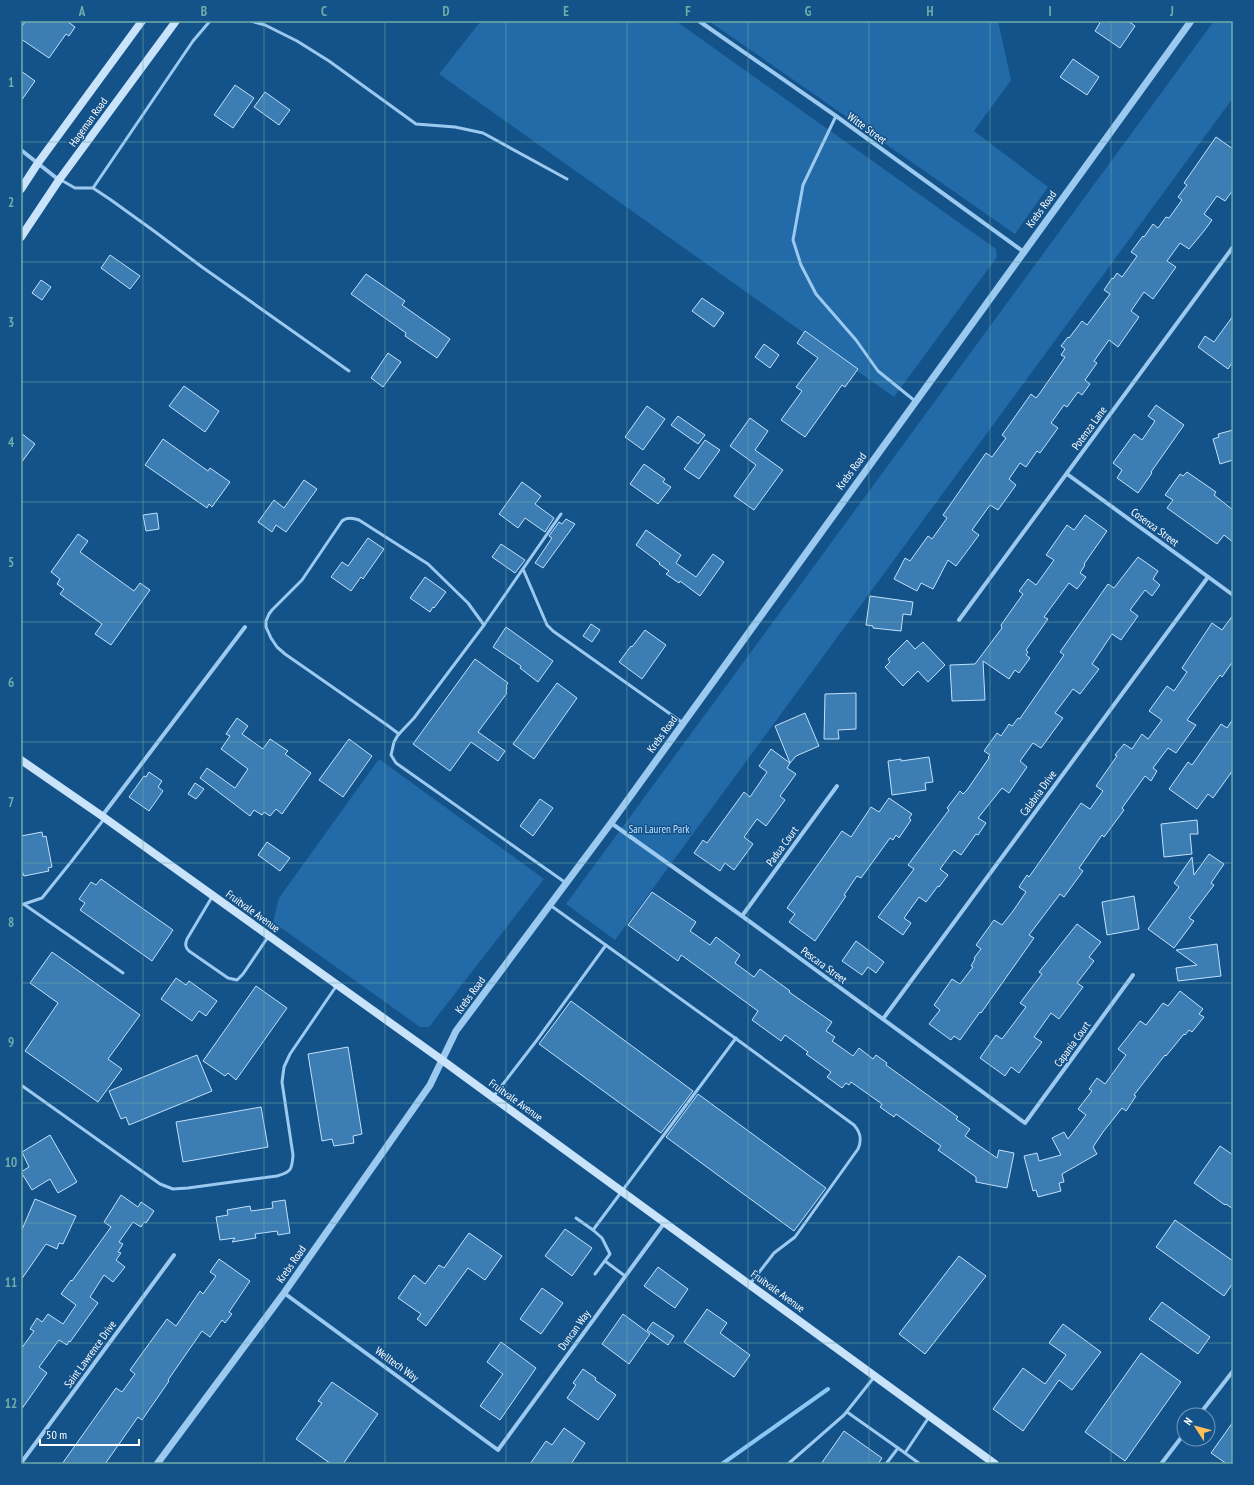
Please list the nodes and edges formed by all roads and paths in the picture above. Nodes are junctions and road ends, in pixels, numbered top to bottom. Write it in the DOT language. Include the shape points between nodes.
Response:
graph roads {
  1 [pos="142,21"];
  2 [pos="176,21"];
  3 [pos="210,21"];
  4 [pos="251,21"];
  5 [pos="699,21"];
  6 [pos="1191,21"];
  7 [pos="836,116"];
  8 [pos="21,150"];
  9 [pos="38,163"];
  10 [pos="567,179"];
  11 [pos="59,180"];
  12 [pos="93,188"];
  13 [pos="21,189"];
  14 [pos="21,237"];
  15 [pos="1233,247"];
  16 [pos="1024,252"];
  17 [pos="350,371"];
  18 [pos="915,401"];
  19 [pos="1067,474"];
  20 [pos="561,514"];
  21 [pos="523,569"];
  22 [pos="1208,577"];
  23 [pos="1233,596"];
  24 [pos="959,620"];
  25 [pos="484,625"];
  26 [pos="245,627"];
  27 [pos="683,723"];
  28 [pos="399,734"];
  29 [pos="21,760"];
  30 [pos="837,786"];
  31 [pos="104,817"];
  32 [pos="610,823"];
  33 [pos="566,883"];
  34 [pos="213,896"];
  35 [pos="23,905"];
  36 [pos="550,905"];
  37 [pos="742,916"];
  38 [pos="269,936"];
  39 [pos="606,945"];
  40 [pos="123,973"];
  41 [pos="1133,975"];
  42 [pos="338,985"];
  43 [pos="883,1019"];
  44 [pos="736,1038"];
  45 [pos="442,1060"];
  46 [pos="21,1086"];
  47 [pos="493,1097"];
  48 [pos="1024,1123"];
  49 [pos="623,1191"];
  50 [pos="576,1218"];
  51 [pos="665,1222"];
  52 [pos="593,1230"];
  53 [pos="174,1255"];
  54 [pos="605,1261"];
  55 [pos="595,1274"];
  56 [pos="625,1276"];
  57 [pos="750,1284"];
  58 [pos="284,1293"];
  59 [pos="1233,1370"];
  60 [pos="875,1376"];
  61 [pos="1205,1407"];
  62 [pos="847,1412"];
  63 [pos="930,1416"];
  64 [pos="1176,1444"];
  65 [pos="898,1448"];
  66 [pos="498,1450"];
  67 [pos="905,1453"];
  68 [pos="21,1463"];
  69 [pos="157,1464"];
  70 [pos="788,1464"];
  71 [pos="886,1464"];
  72 [pos="920,1464"];
  73 [pos="994,1464"];
  74 [pos="1161,1464"];
  1 -- 9 [label="main road, Hageman Road"];
  2 -- 11 [label="main road, Hageman Road"];
  3 -- 12 [label="lane" via="193,41"];
  4 -- 10 [label="lane" via="265,24 297,41 416,124 455,127 483,133"];
  5 -- 7 [label="street, Witte Street"];
  6 -- 16 [label="street, Krebs Road"];
  7 -- 16 [label="street, Witte Street"];
  7 -- 18 [label="lane" via="803,185 793,240 800,265 816,294 856,340 878,371"];
  8 -- 9 [label="street"];
  9 -- 11 [label="street"];
  9 -- 13 [label="main road, Hageman Road"];
  11 -- 12 [label="lane" via="75,188"];
  11 -- 14 [label="main road, Hageman Road"];
  12 -- 17 [label="lane"];
  15 -- 19 [label="street, Potenza Lane"];
  16 -- 18 [label="street, Krebs Road"];
  18 -- 27 [label="street, Krebs Road"];
  19 -- 22 [label="street, Cosenza Street"];
  19 -- 24 [label="street, Potenza Lane"];
  20 -- 21 [label="lane"];
  21 -- 25 [label="lane"];
  21 -- 27 [label="lane" via="547,624 553,631"];
  22 -- 23 [label="street, Cosenza Street"];
  22 -- 43 [label="street, Calabria Drive"];
  25 -- 28 [label="lane"];
  25 -- 28 [label="lane" via="468,603 428,564 359,520 351,518 342,521 302,580 272,610 266,627 277,647"];
  26 -- 31 [label="street"];
  27 -- 32 [label="street, Krebs Road"];
  28 -- 33 [label="lane" via="391,755 396,763"];
  29 -- 31 [label="main road, Fruitvale Avenue"];
  30 -- 37 [label="street, Padua Court"];
  31 -- 34 [label="main road, Fruitvale Avenue"];
  31 -- 35 [label="lane" via="42,898"];
  32 -- 33 [label="street, Krebs Road"];
  32 -- 37 [label="street, Pescara Street"];
  33 -- 36 [label="street, Krebs Road"];
  34 -- 38 [label="main road, Fruitvale Avenue"];
  34 -- 38 [label="lane" via="187,939 186,948 228,978 237,980"];
  35 -- 40 [label="lane"];
  36 -- 39 [label="lane"];
  36 -- 45 [label="street, Krebs Road" via="456,1032"];
  37 -- 43 [label="street, Pescara Street"];
  38 -- 42 [label="main road, Fruitvale Avenue"];
  39 -- 44 [label="lane"];
  39 -- 47 [label="lane"];
  41 -- 48 [label="street, Capania Court"];
  42 -- 45 [label="main road, Fruitvale Avenue"];
  42 -- 46 [label="lane" via="290,1054 284,1068 282,1082 293,1155 293,1166 288,1173 173,1189 160,1184"];
  43 -- 48 [label="street, Pescara Street"];
  44 -- 49 [label="lane"];
  44 -- 57 [label="lane" via="854,1125 861,1143 795,1237 774,1253"];
  45 -- 47 [label="main road, Fruitvale Avenue"];
  45 -- 58 [label="street, Krebs Road" via="430,1085"];
  47 -- 49 [label="main road, Fruitvale Avenue"];
  49 -- 51 [label="main road, Fruitvale Avenue"];
  49 -- 52 [label="lane"];
  50 -- 52 [label="lane"];
  51 -- 56 [label="street, Duncan Way"];
  51 -- 57 [label="main road, Fruitvale Avenue"];
  52 -- 54 [label="lane" via="602,1238 610,1254"];
  53 -- 68 [label="street, Saint Lawrence Drive"];
  54 -- 55 [label="lane"];
  54 -- 56 [label="lane"];
  56 -- 66 [label="street, Duncan Way"];
  57 -- 60 [label="main road, Fruitvale Avenue"];
  58 -- 66 [label="street, Welltech Way"];
  58 -- 69 [label="street, Krebs Road"];
  59 -- 61 [label="street"];
  60 -- 62 [label="lane"];
  60 -- 63 [label="main road, Fruitvale Avenue"];
  62 -- 65 [label="lane"];
  62 -- 70 [label="lane"];
  63 -- 67 [label="lane"];
  63 -- 73 [label="main road, Fruitvale Avenue"];
  64 -- 74 [label="street"];
  65 -- 67 [label="lane"];
  65 -- 71 [label="lane"];
  67 -- 72 [label="lane"];
}
